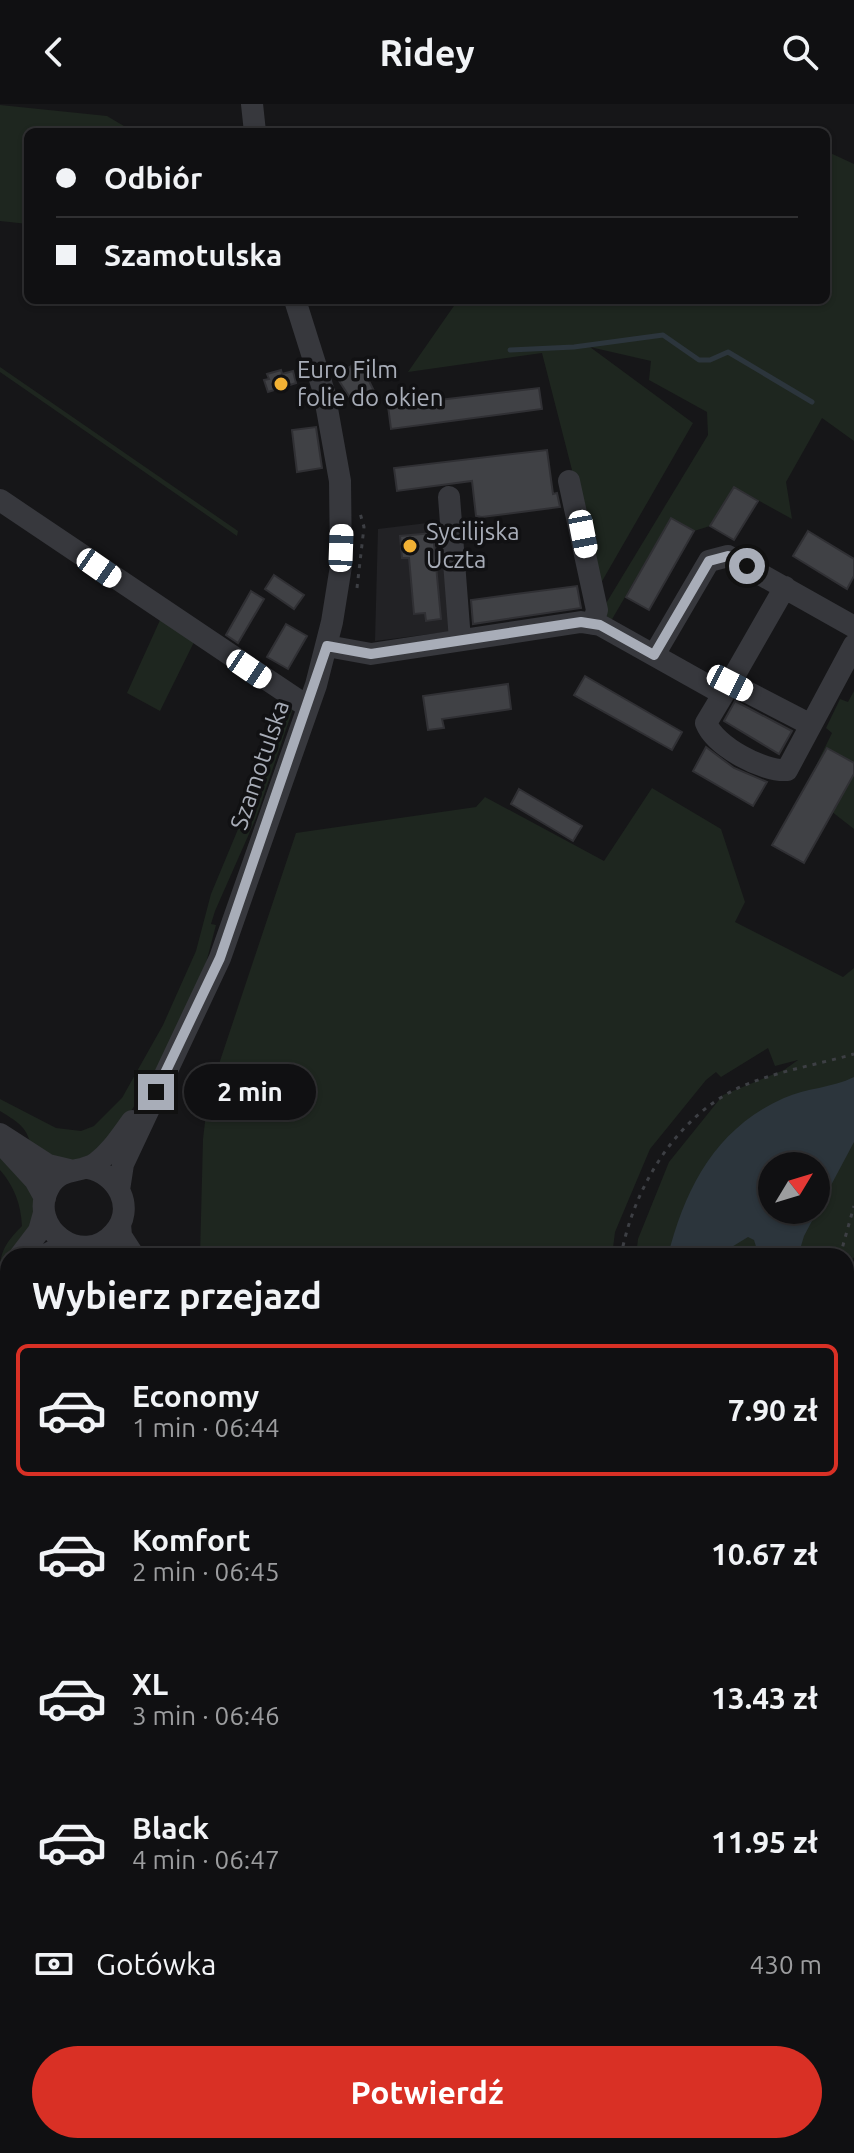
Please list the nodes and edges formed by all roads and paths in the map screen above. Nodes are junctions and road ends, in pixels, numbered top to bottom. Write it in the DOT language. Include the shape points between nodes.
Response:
graph roads {
  1 [pos="252,104"];
  2 [pos="255,128"];
  3 [pos="296,304"];
  4 [pos="569,481"];
  5 [pos="449,497"];
  6 [pos="0,500"];
  7 [pos="785,587"];
  8 [pos="593,624"];
  9 [pos="854,627"];
  10 [pos="460,640"];
  11 [pos="854,645"];
  12 [pos="327,646"];
  13 [pos="654,655"];
  14 [pos="726,688"];
  15 [pos="308,707"];
  16 [pos="811,725"];
  17 [pos="854,1054"];
  18 [pos="156,1092"];
  19 [pos="0,1134"];
  20 [pos="0,1142"];
  21 [pos="78,1169"];
  22 [pos="119,1190"];
  23 [pos="44,1206"];
  24 [pos="854,1206"];
  25 [pos="120,1224"];
  26 [pos="26,1248"];
  27 [pos="86,1248"];
  28 [pos="97,1248"];
  29 [pos="129,1248"];
  30 [pos="623,1248"];
  31 [pos="842,1248"];
  1 -- 2 [label="street"];
  3 -- 12 [label="street, Szamotulska" via="324,392 340,481 341,566"];
  4 -- 8 [label="street" via="597,610"];
  5 -- 10 [label="street"];
  6 -- 15 [label="street"];
  7 -- 9 [label="street"];
  7 -- 13 [label="street" via="728,556 709,561"];
  7 -- 14 [label="street"];
  8 -- 10 [label="street"];
  8 -- 13 [label="street"];
  10 -- 12 [label="street" via="365,655"];
  11 -- 16 [label="street"];
  12 -- 15 [label="street, Szamotulska"];
  13 -- 14 [label="street"];
  14 -- 16 [label="street"];
  14 -- 16 [label="street" via="706,723 712,738 772,771 787,770"];
  15 -- 18 [label="street, Szamotulska" via="220,958"];
  17 -- 30 [label="path" via="749,1084 700,1114 654,1169"];
  18 -- 21 [label="street, Szamotulska" via="112,1148"];
  18 -- 22 [label="street, Szamotulska" via="120,1171"];
  19 -- 21 [label="street" via="48,1165"];
  20 -- 23 [label="street" via="35,1180"];
  21 -- 22 [label="street" via="110,1177"];
  21 -- 23 [label="street" via="55,1179"];
  22 -- 25 [label="street"];
  23 -- 26 [label="street" via="39,1231"];
  23 -- 27 [label="street" via="53,1233 65,1243"];
  24 -- 31 [label="path"];
  25 -- 28 [label="street"];
  25 -- 29 [label="street"];
}
